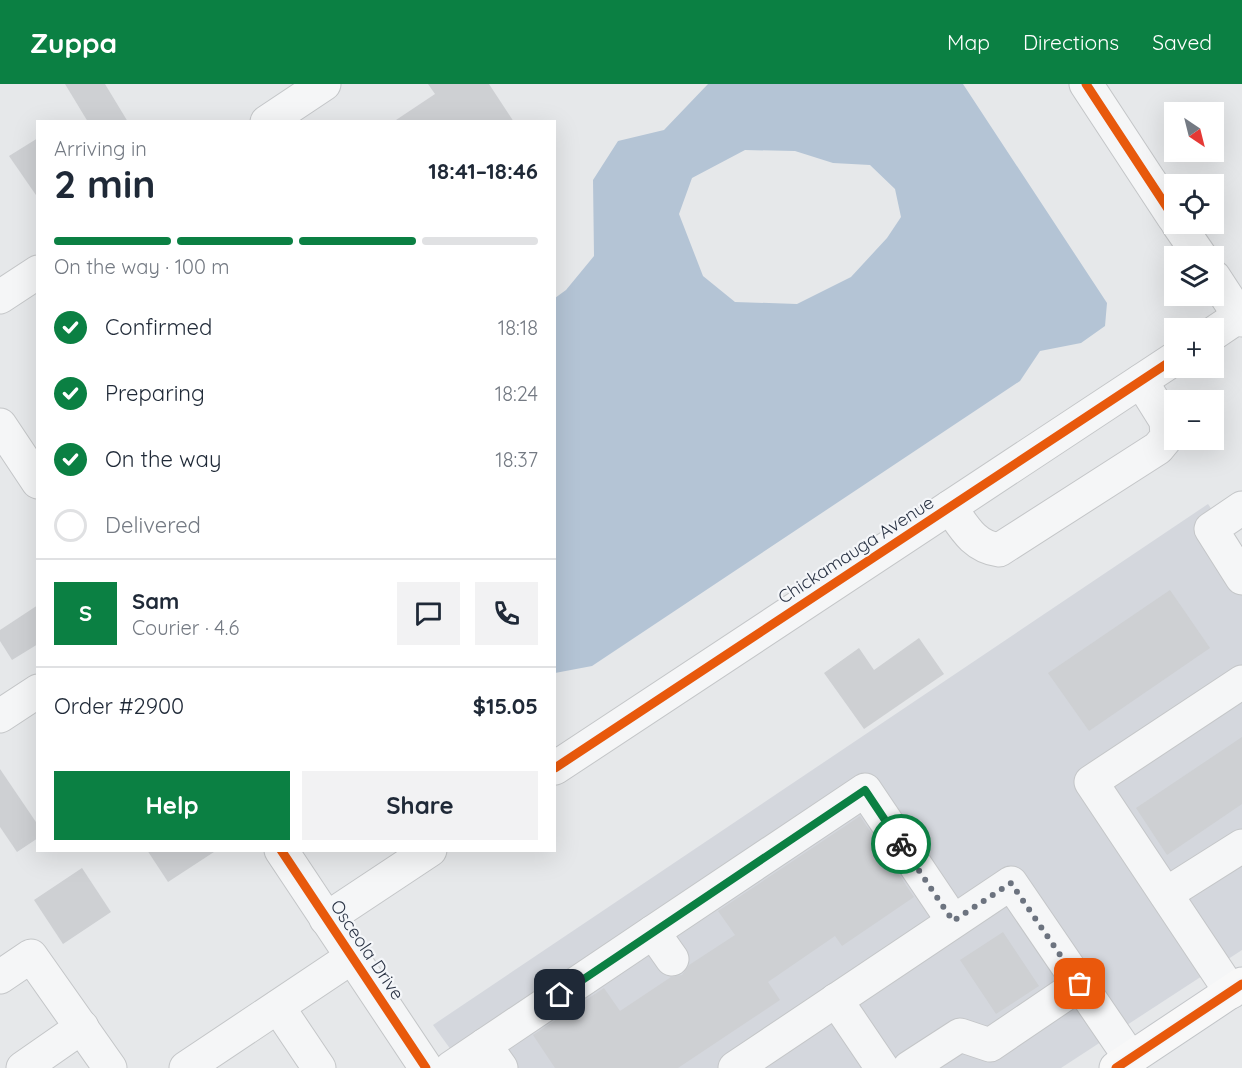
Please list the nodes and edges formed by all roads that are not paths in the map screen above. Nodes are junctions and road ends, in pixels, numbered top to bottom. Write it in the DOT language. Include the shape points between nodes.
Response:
graph roads {
  1 [pos="324,84"];
  2 [pos="1089,85"];
  3 [pos="270,120"];
  4 [pos="1164,202"];
  5 [pos="36,273"];
  6 [pos="0,297"];
  7 [pos="1224,299"];
  8 [pos="1234,321"];
  9 [pos="1164,366"];
  10 [pos="1141,381"];
  11 [pos="0,425"];
  12 [pos="36,479"];
  13 [pos="950,507"];
  14 [pos="1242,508"];
  15 [pos="1242,578"];
  16 [pos="1242,682"];
  17 [pos="36,692"];
  18 [pos="0,716"];
  19 [pos="556,767"];
  20 [pos="1242,846"];
  21 [pos="282,852"];
  22 [pos="427,852"];
  23 [pos="1166,894"];
  24 [pos="326,919"];
  25 [pos="953,921"];
  26 [pos="653,932"];
  27 [pos="352,957"];
  28 [pos="672,959"];
  29 [pos="0,977"];
  30 [pos="1080,984"];
  31 [pos="1237,988"];
  32 [pos="836,1000"];
  33 [pos="278,1007"];
  34 [pos="82,1028"];
  35 [pos="493,1056"];
  36 [pos="1124,1063"];
  37 [pos="887,1067"];
  38 [pos="23,1068"];
  39 [pos="110,1068"];
  40 [pos="186,1068"];
  41 [pos="319,1068"];
  42 [pos="426,1068"];
  43 [pos="451,1068"];
  44 [pos="735,1068"];
  1 -- 3 [label="street"];
  2 -- 4 [label="street"];
  5 -- 6 [label="street"];
  7 -- 8 [label="street"];
  9 -- 10 [label="street, Chickamauga Avenue"];
  10 -- 13 [label="street, Chickamauga Avenue"];
  10 -- 13 [label="street" via="1166,421 1167,436 1158,448 999,550 986,548 970,535"];
  11 -- 12 [label="street"];
  13 -- 19 [label="street, Chickamauga Avenue"];
  14 -- 15 [label="street" via="1210,529"];
  16 -- 23 [label="street" via="1091,782"];
  17 -- 18 [label="street"];
  20 -- 23 [label="street"];
  21 -- 24 [label="street, Osceola Drive"];
  22 -- 24 [label="street"];
  23 -- 31 [label="street"];
  24 -- 27 [label="street, Osceola Drive"];
  25 -- 26 [label="street" via="865,790"];
  25 -- 30 [label="street" via="1011,883"];
  25 -- 32 [label="street"];
  26 -- 28 [label="street"];
  26 -- 35 [label="street"];
  27 -- 33 [label="street"];
  27 -- 42 [label="street, Osceola Drive"];
  29 -- 34 [label="street" via="32,956"];
  30 -- 36 [label="street"];
  30 -- 37 [label="street" via="990,1045 960,1035"];
  31 -- 36 [label="main road"];
  32 -- 37 [label="street"];
  32 -- 44 [label="street"];
  33 -- 40 [label="street"];
  33 -- 41 [label="street"];
  34 -- 38 [label="street"];
  34 -- 39 [label="street"];
  35 -- 43 [label="street"];
}
